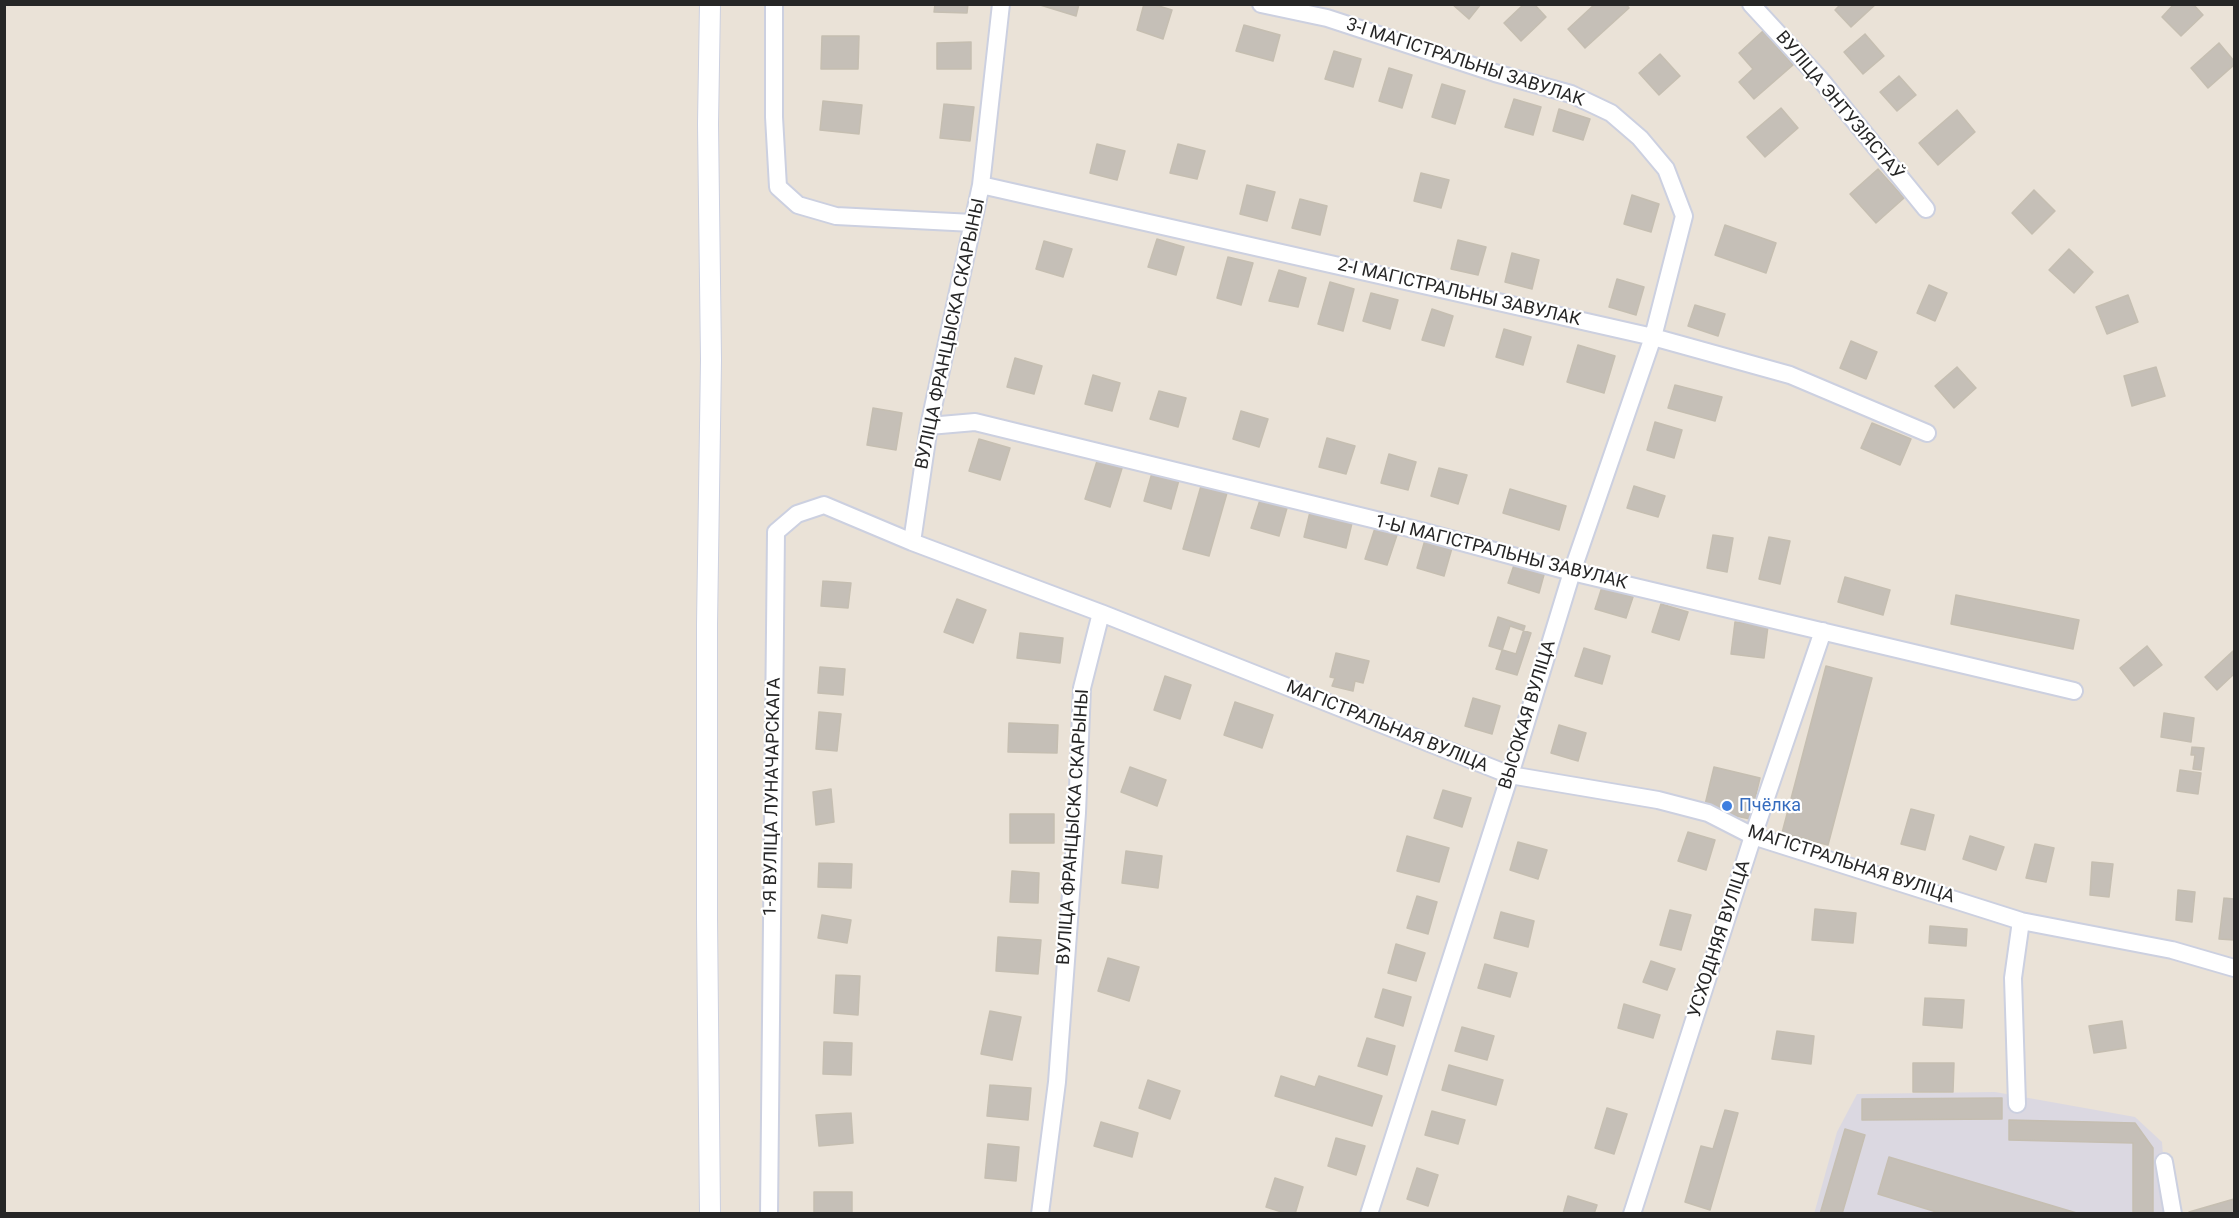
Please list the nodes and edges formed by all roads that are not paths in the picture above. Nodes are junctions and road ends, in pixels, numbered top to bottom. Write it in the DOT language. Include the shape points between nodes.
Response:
graph roads {
  1 [pos="710,4"];
  2 [pos="774,4"];
  3 [pos="1001,4"];
  4 [pos="1261,4"];
  5 [pos="1751,4"];
  6 [pos="981,185"];
  7 [pos="1926,209"];
  8 [pos="1684,216"];
  9 [pos="973,223"];
  10 [pos="1653,337"];
  11 [pos="929,426"];
  12 [pos="1927,434"];
  13 [pos="912,542"];
  14 [pos="1572,572"];
  15 [pos="1101,613"];
  16 [pos="1823,631"];
  17 [pos="2074,691"];
  18 [pos="1510,775"];
  19 [pos="1753,836"];
  20 [pos="2021,921"];
  21 [pos="2235,968"];
  22 [pos="2017,1104"];
  23 [pos="2164,1162"];
  24 [pos="710,1214"];
  25 [pos="769,1214"];
  26 [pos="1040,1214"];
  27 [pos="1369,1214"];
  28 [pos="1632,1214"];
  29 [pos="2173,1214"];
  1 -- 24 [label="street"];
  2 -- 9 [label="street" via="778,187 798,205 836,216"];
  3 -- 6 [label="street, ВУЛІЦА ФРАНЦЫСКА СКАРЫНЫ"];
  4 -- 8 [label="street, 3-І МАГІСТРАЛЬНЫ ЗАВУЛАК" via="1327,18 1571,94 1611,113 1640,138 1666,169"];
  5 -- 7 [label="street, ВУЛІЦА ЭНТУЗІЯСТАЎ" via="1821,80"];
  6 -- 9 [label="street, ВУЛІЦА ФРАНЦЫСКА СКАРЫНЫ"];
  6 -- 10 [label="street, 2-І МАГІСТРАЛЬНЫ ЗАВУЛАК"];
  8 -- 10 [label="street, ВЫСОКАЯ ВУЛІЦА"];
  9 -- 11 [label="street, ВУЛІЦА ФРАНЦЫСКА СКАРЫНЫ"];
  10 -- 12 [label="street, 2-І МАГІСТРАЛЬНЫ ЗАВУЛАК" via="1790,375"];
  10 -- 14 [label="street, ВЫСОКАЯ ВУЛІЦА"];
  11 -- 13 [label="street, ВУЛІЦА ФРАНЦЫСКА СКАРЫНЫ"];
  11 -- 14 [label="street, 1-Ы МАГІСТРАЛЬНЫ ЗАВУЛАК" via="975,422"];
  13 -- 15 [label="street"];
  13 -- 25 [label="street, 1-Я ВУЛІЦА ЛУНАЧАРСКАГА" via="824,506 797,514 776,532"];
  14 -- 16 [label="street, 1-Ы МАГІСТРАЛЬНЫ ЗАВУЛАК"];
  14 -- 18 [label="street, ВЫСОКАЯ ВУЛІЦА"];
  15 -- 18 [label="street, МАГІСТРАЛЬНАЯ ВУЛІЦА"];
  15 -- 26 [label="street, ВУЛІЦА ФРАНЦЫСКА СКАРЫНЫ" via="1082,688 1058,1082"];
  16 -- 17 [label="street, 1-Ы МАГІСТРАЛЬНЫ ЗАВУЛАК"];
  16 -- 19 [label="street, УСХОДНЯЯ ВУЛІЦА"];
  18 -- 19 [label="street, МАГІСТРАЛЬНАЯ ВУЛІЦА" via="1658,800 1708,813"];
  18 -- 27 [label="street, ВЫСОКАЯ ВУЛІЦА"];
  19 -- 20 [label="street, МАГІСТРАЛЬНАЯ ВУЛІЦА"];
  19 -- 28 [label="street, УСХОДНЯЯ ВУЛІЦА"];
  20 -- 21 [label="street, МАГІСТРАЛЬНАЯ ВУЛІЦА" via="2172,950"];
  20 -- 22 [label="street" via="2013,978"];
  23 -- 29 [label="street"];
}
